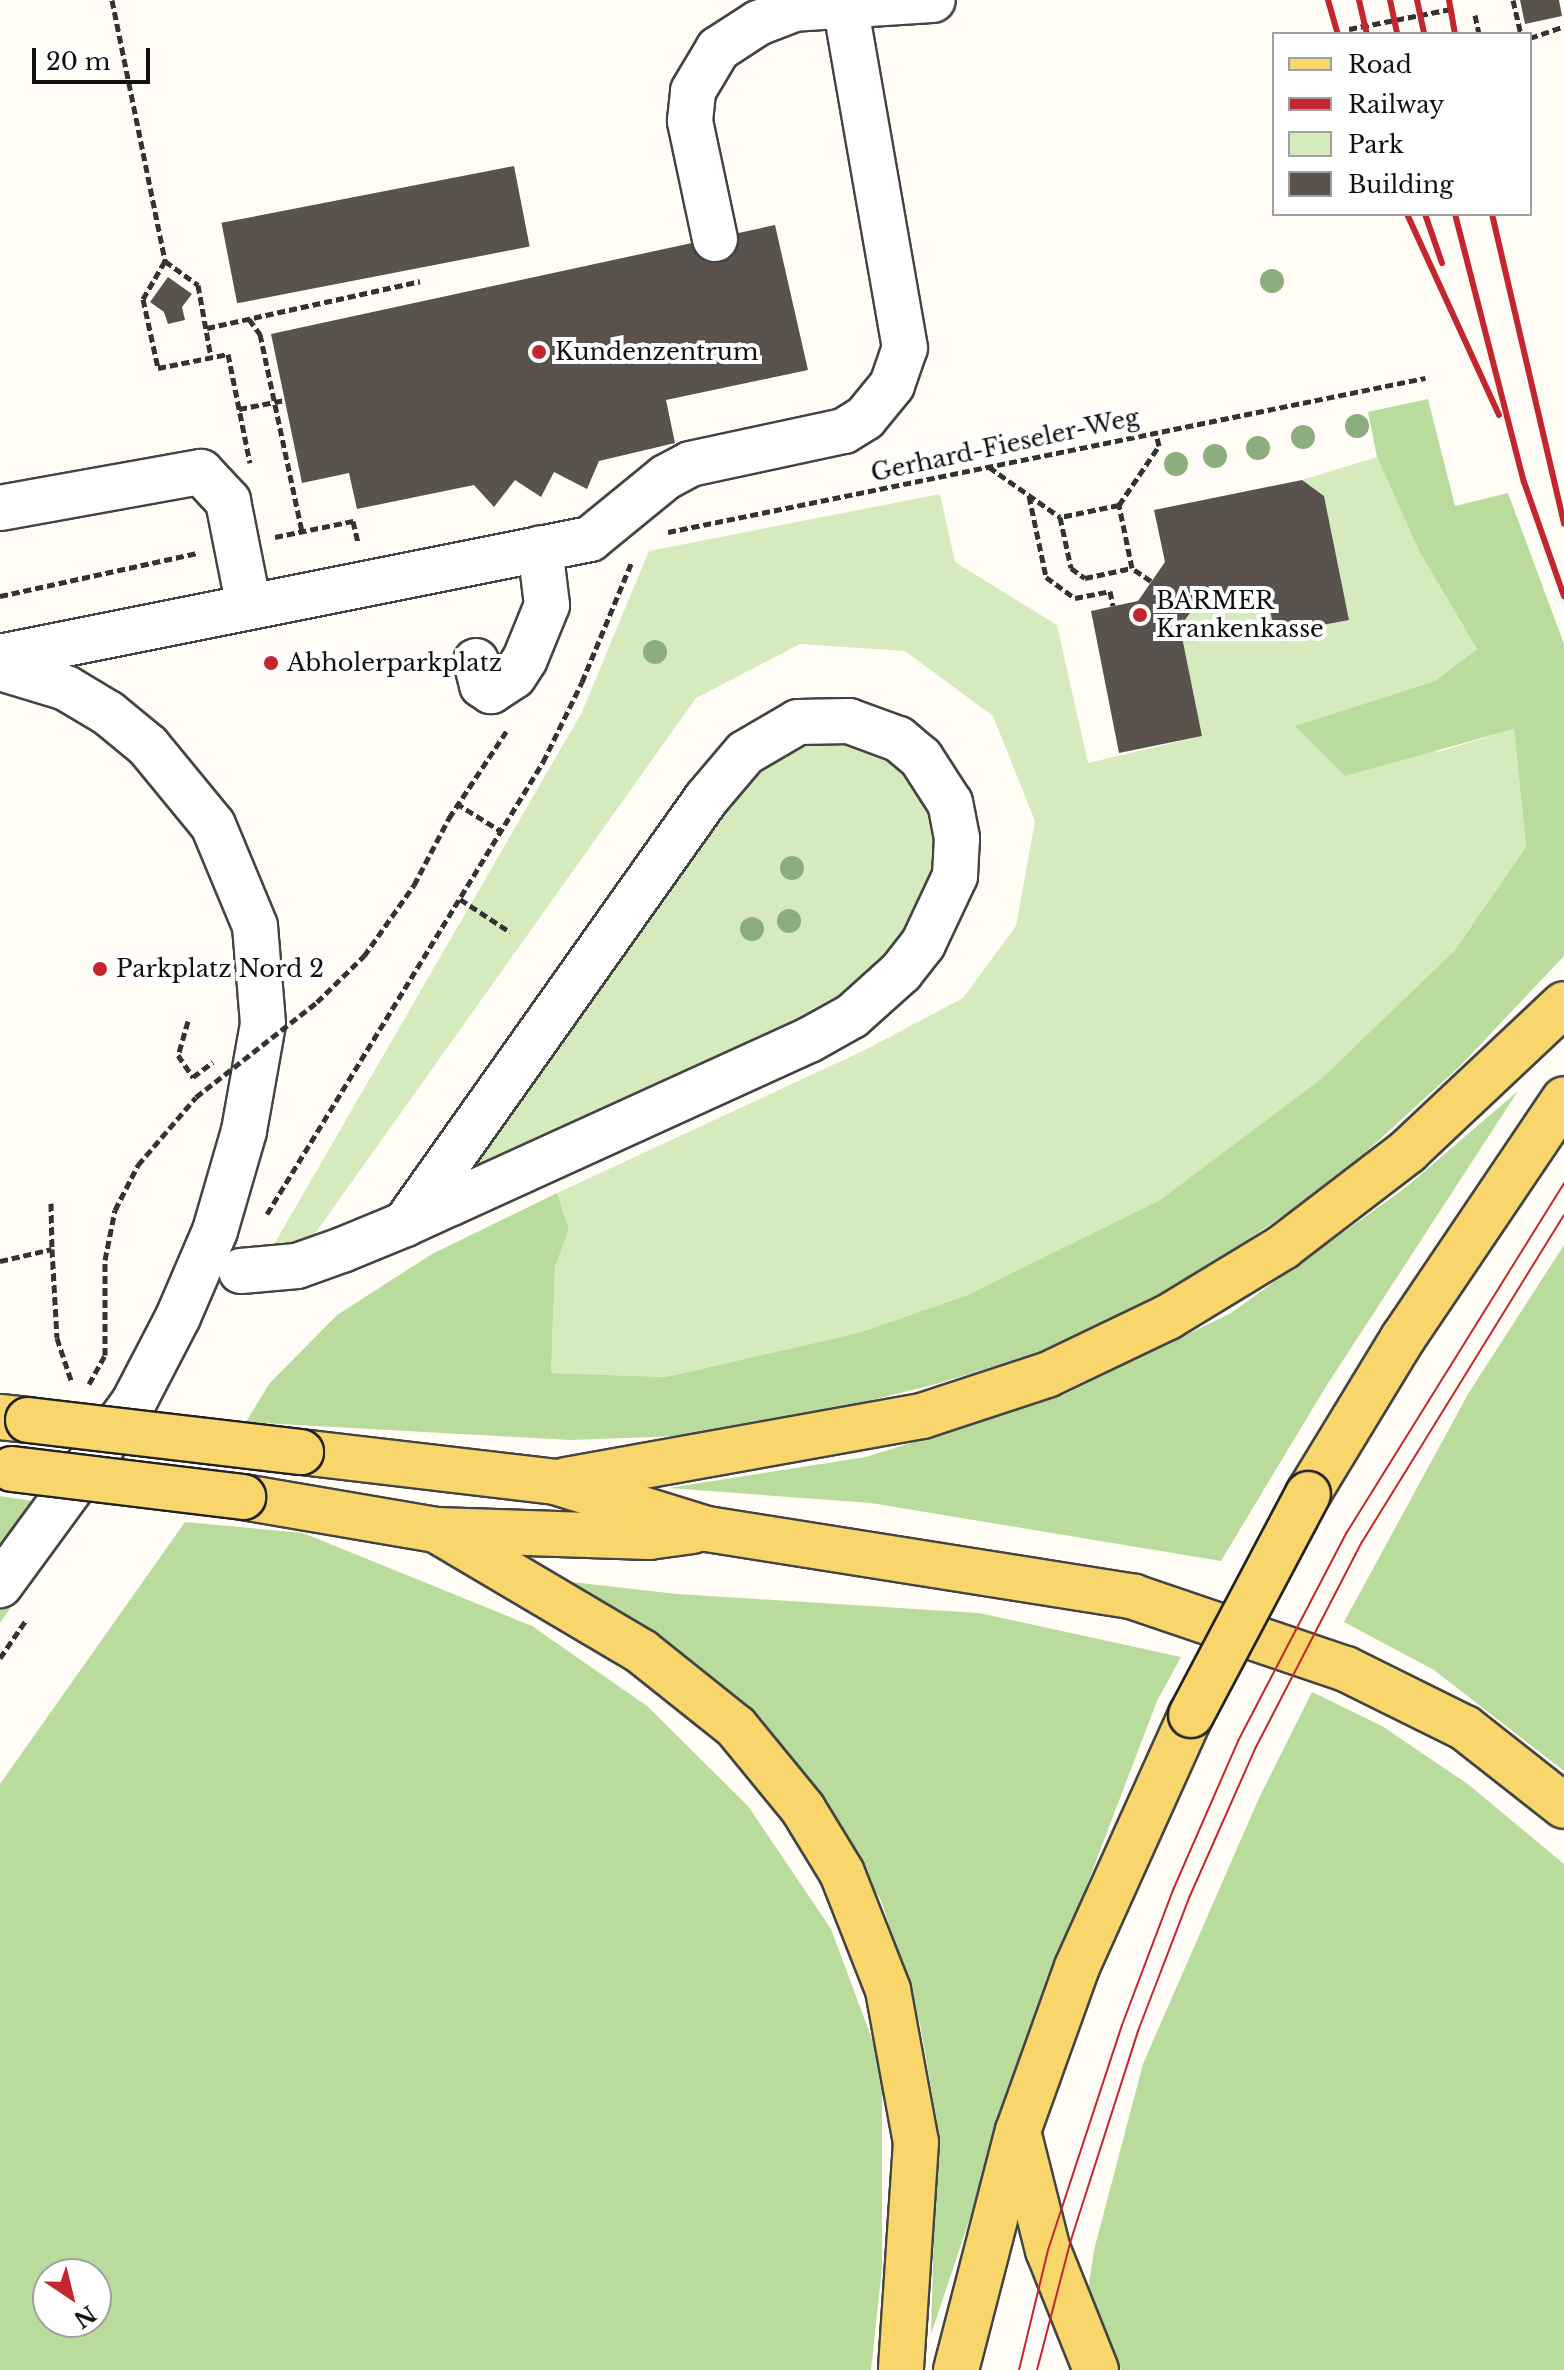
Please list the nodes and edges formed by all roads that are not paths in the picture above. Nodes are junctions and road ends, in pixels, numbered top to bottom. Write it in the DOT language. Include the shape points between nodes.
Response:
graph roads {
  1 [pos="933,0"];
  2 [pos="844,3"];
  3 [pos="715,239"];
  4 [pos="0,508"];
  5 [pos="540,548"];
  6 [pos="249,607"];
  7 [pos="0,657"];
  8 [pos="476,661"];
  9 [pos="0,668"];
  10 [pos="1564,1004"];
  11 [pos="1564,1099"];
  12 [pos="405,1224"];
  13 [pos="241,1271"];
  14 [pos="14,1419"];
  15 [pos="6,1468"];
  16 [pos="555,1482"];
  17 [pos="707,1529"];
  18 [pos="436,1530"];
  19 [pos="18,1596"];
  20 [pos="1564,1806"];
  21 [pos="1018,2131"];
  22 [pos="901,2370"];
  23 [pos="956,2370"];
  24 [pos="1096,2370"];
  1 -- 2 [label="lane"];
  2 -- 3 [label="lane" via="794,9 758,23 718,49 693,91 690,121"];
  2 -- 5 [label="lane" via="902,316 905,348 892,385 873,410 844,431 690,464 590,539"];
  4 -- 6 [label="lane" via="190,470 221,489"];
  5 -- 6 [label="lane"];
  5 -- 8 [label="lane" via="547,605 525,659 514,676 491,691 482,685"];
  6 -- 7 [label="lane"];
  9 -- 19 [label="lane" via="66,688 108,713 148,746 213,825 255,926 263,1024 244,1131 224,1203 178,1317 134,1402"];
  10 -- 16 [label="main road" via="1408,1151 1283,1247 1168,1317 1047,1375 922,1416"];
  11 -- 21 [label="main road, bridge" via="1403,1338 1308,1494 1191,1715 1077,1967"];
  12 -- 12 [label="lane" via="809,1040 877,996 923,944 955,876 957,838 950,803 921,758 878,729 822,720 779,730 745,753 706,799"];
  12 -- 13 [label="lane" via="297,1266"];
  14 -- 16 [label="main road, bridge"];
  15 -- 18 [label="main road, bridge" via="243,1497"];
  16 -- 17 [label="main road"];
  17 -- 18 [label="main road" via="649,1537"];
  17 -- 20 [label="main road" via="1060,1581 1134,1597 1282,1643 1465,1728"];
  18 -- 22 [label="main road" via="642,1652 736,1727 803,1809 842,1873 888,1990 916,2142"];
  21 -- 23 [label="main road"];
  21 -- 24 [label="main road" via="1048,2250"];
}
